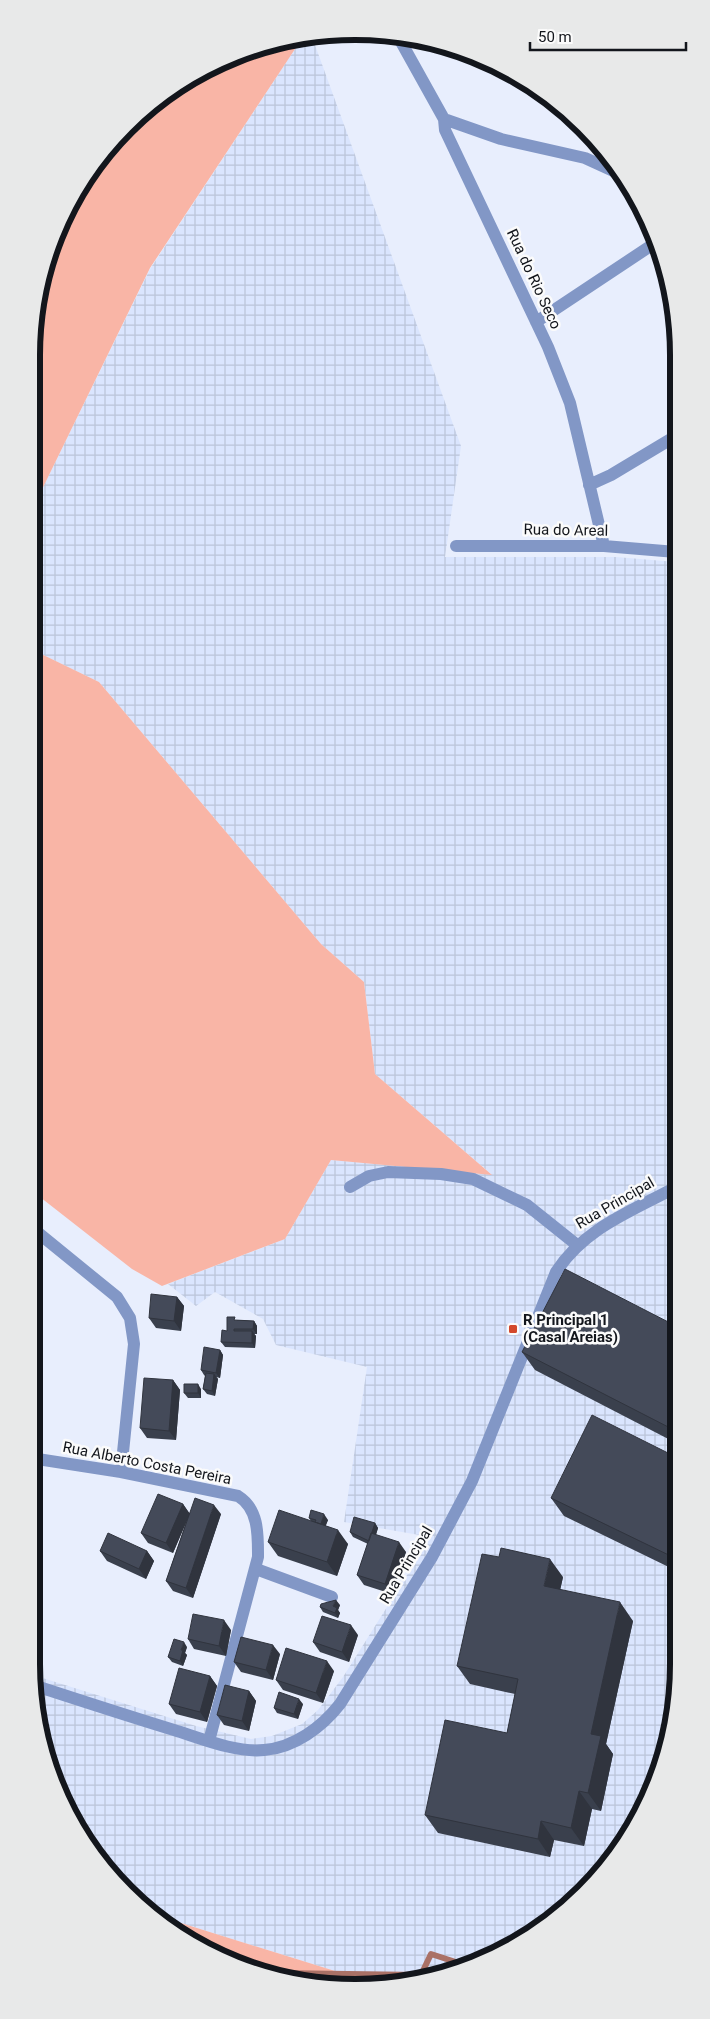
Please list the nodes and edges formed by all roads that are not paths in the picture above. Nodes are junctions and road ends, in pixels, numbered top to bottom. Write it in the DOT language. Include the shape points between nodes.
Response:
graph roads {
  1 [pos="402,44"];
  2 [pos="444,119"];
  3 [pos="609,169"];
  4 [pos="650,246"];
  5 [pos="536,322"];
  6 [pos="670,440"];
  7 [pos="589,486"];
  8 [pos="456,546"];
  9 [pos="604,546"];
  10 [pos="670,552"];
  11 [pos="350,1187"];
  12 [pos="670,1190"];
  13 [pos="40,1233"];
  14 [pos="577,1245"];
  15 [pos="40,1459"];
  16 [pos="121,1472"];
  17 [pos="256,1569"];
  18 [pos="332,1597"];
  19 [pos="41,1688"];
  20 [pos="209,1741"];
  1 -- 2 [label="street, Rua do Rio Seco"];
  2 -- 3 [label="street" via="501,139 585,158"];
  2 -- 5 [label="street, Rua do Rio Seco" via="445,130"];
  4 -- 5 [label="street"];
  5 -- 7 [label="street, Rua do Rio Seco" via="570,403"];
  6 -- 7 [label="street"];
  7 -- 9 [label="street, Rua do Rio Seco"];
  8 -- 9 [label="street, Rua do Areal"];
  9 -- 10 [label="street, Rua do Areal"];
  11 -- 14 [label="street" via="369,1176 388,1172 473,1178 527,1205"];
  12 -- 14 [label="street, Rua Principal" via="591,1233"];
  13 -- 16 [label="street" via="117,1297 130,1318 134,1344"];
  14 -- 20 [label="street, Rua Principal" via="556,1272 472,1481 432,1557 340,1704 318,1727 276,1748 250,1750"];
  15 -- 16 [label="street, Rua Alberto Costa Pereira"];
  16 -- 17 [label="street, Rua Alberto Costa Pereira" via="238,1496 244,1500 253,1513 258,1531"];
  17 -- 18 [label="street"];
  17 -- 20 [label="street, Rua Alberto Costa Pereira"];
  19 -- 20 [label="street, Rua Principal"];
}
